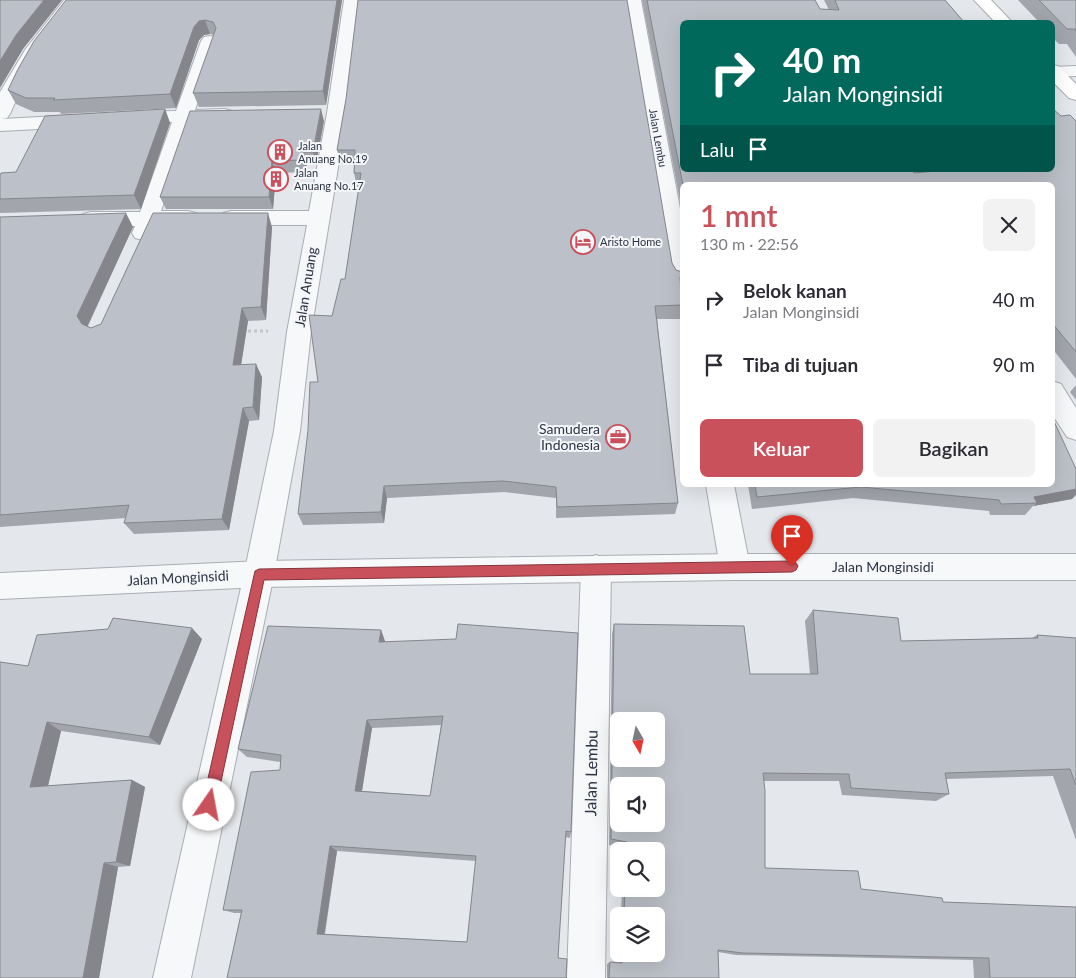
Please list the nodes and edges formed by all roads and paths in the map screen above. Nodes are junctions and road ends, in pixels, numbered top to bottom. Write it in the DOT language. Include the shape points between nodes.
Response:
graph roads {
  1 [pos="73,0"];
  2 [pos="352,0"];
  3 [pos="633,0"];
  4 [pos="982,0"];
  5 [pos="1002,20"];
  6 [pos="210,41"];
  7 [pos="1055,71"];
  8 [pos="1076,71"];
  9 [pos="1055,73"];
  10 [pos="1076,94"];
  11 [pos="0,114"];
  12 [pos="242,114"];
  13 [pos="185,115"];
  14 [pos="117,119"];
  15 [pos="97,120"];
  16 [pos="0,125"];
  17 [pos="150,218"];
  18 [pos="318,218"];
  19 [pos="75,220"];
  20 [pos="135,252"];
  21 [pos="680,265"];
  22 [pos="239,331"];
  23 [pos="299,332"];
  24 [pos="1055,396"];
  25 [pos="1076,430"];
  26 [pos="720,487"];
  27 [pos="735,566"];
  28 [pos="1076,567"];
  29 [pos="596,568"];
  30 [pos="259,574"];
  31 [pos="0,586"];
  32 [pos="172,978"];
  33 [pos="586,978"];
  1 -- 11 [label="street" via="48,28"];
  2 -- 18 [label="street, Jalan Anuang" via="327,113"];
  3 -- 21 [label="street, Jalan Lembu"];
  4 -- 5 [label="main road"];
  6 -- 13 [label="street"];
  7 -- 8 [label="street"];
  9 -- 10 [label="main road"];
  12 -- 13 [label="street"];
  13 -- 14 [label="street"];
  13 -- 17 [label="street"];
  15 -- 16 [label="street"];
  17 -- 18 [label="street"];
  17 -- 19 [label="street"];
  17 -- 20 [label="street"];
  18 -- 23 [label="street, Jalan Anuang"];
  22 -- 23 [label="path"];
  23 -- 30 [label="street, Jalan Anuang" via="287,430"];
  24 -- 25 [label="street"];
  26 -- 27 [label="street"];
  27 -- 28 [label="street, Jalan Monginsidi"];
  27 -- 29 [label="street, Jalan Monginsidi"];
  29 -- 30 [label="street, Jalan Monginsidi"];
  29 -- 33 [label="street, Jalan Lembu"];
  30 -- 31 [label="street, Jalan Monginsidi"];
  30 -- 32 [label="street, Jalan Anuang"];
}
